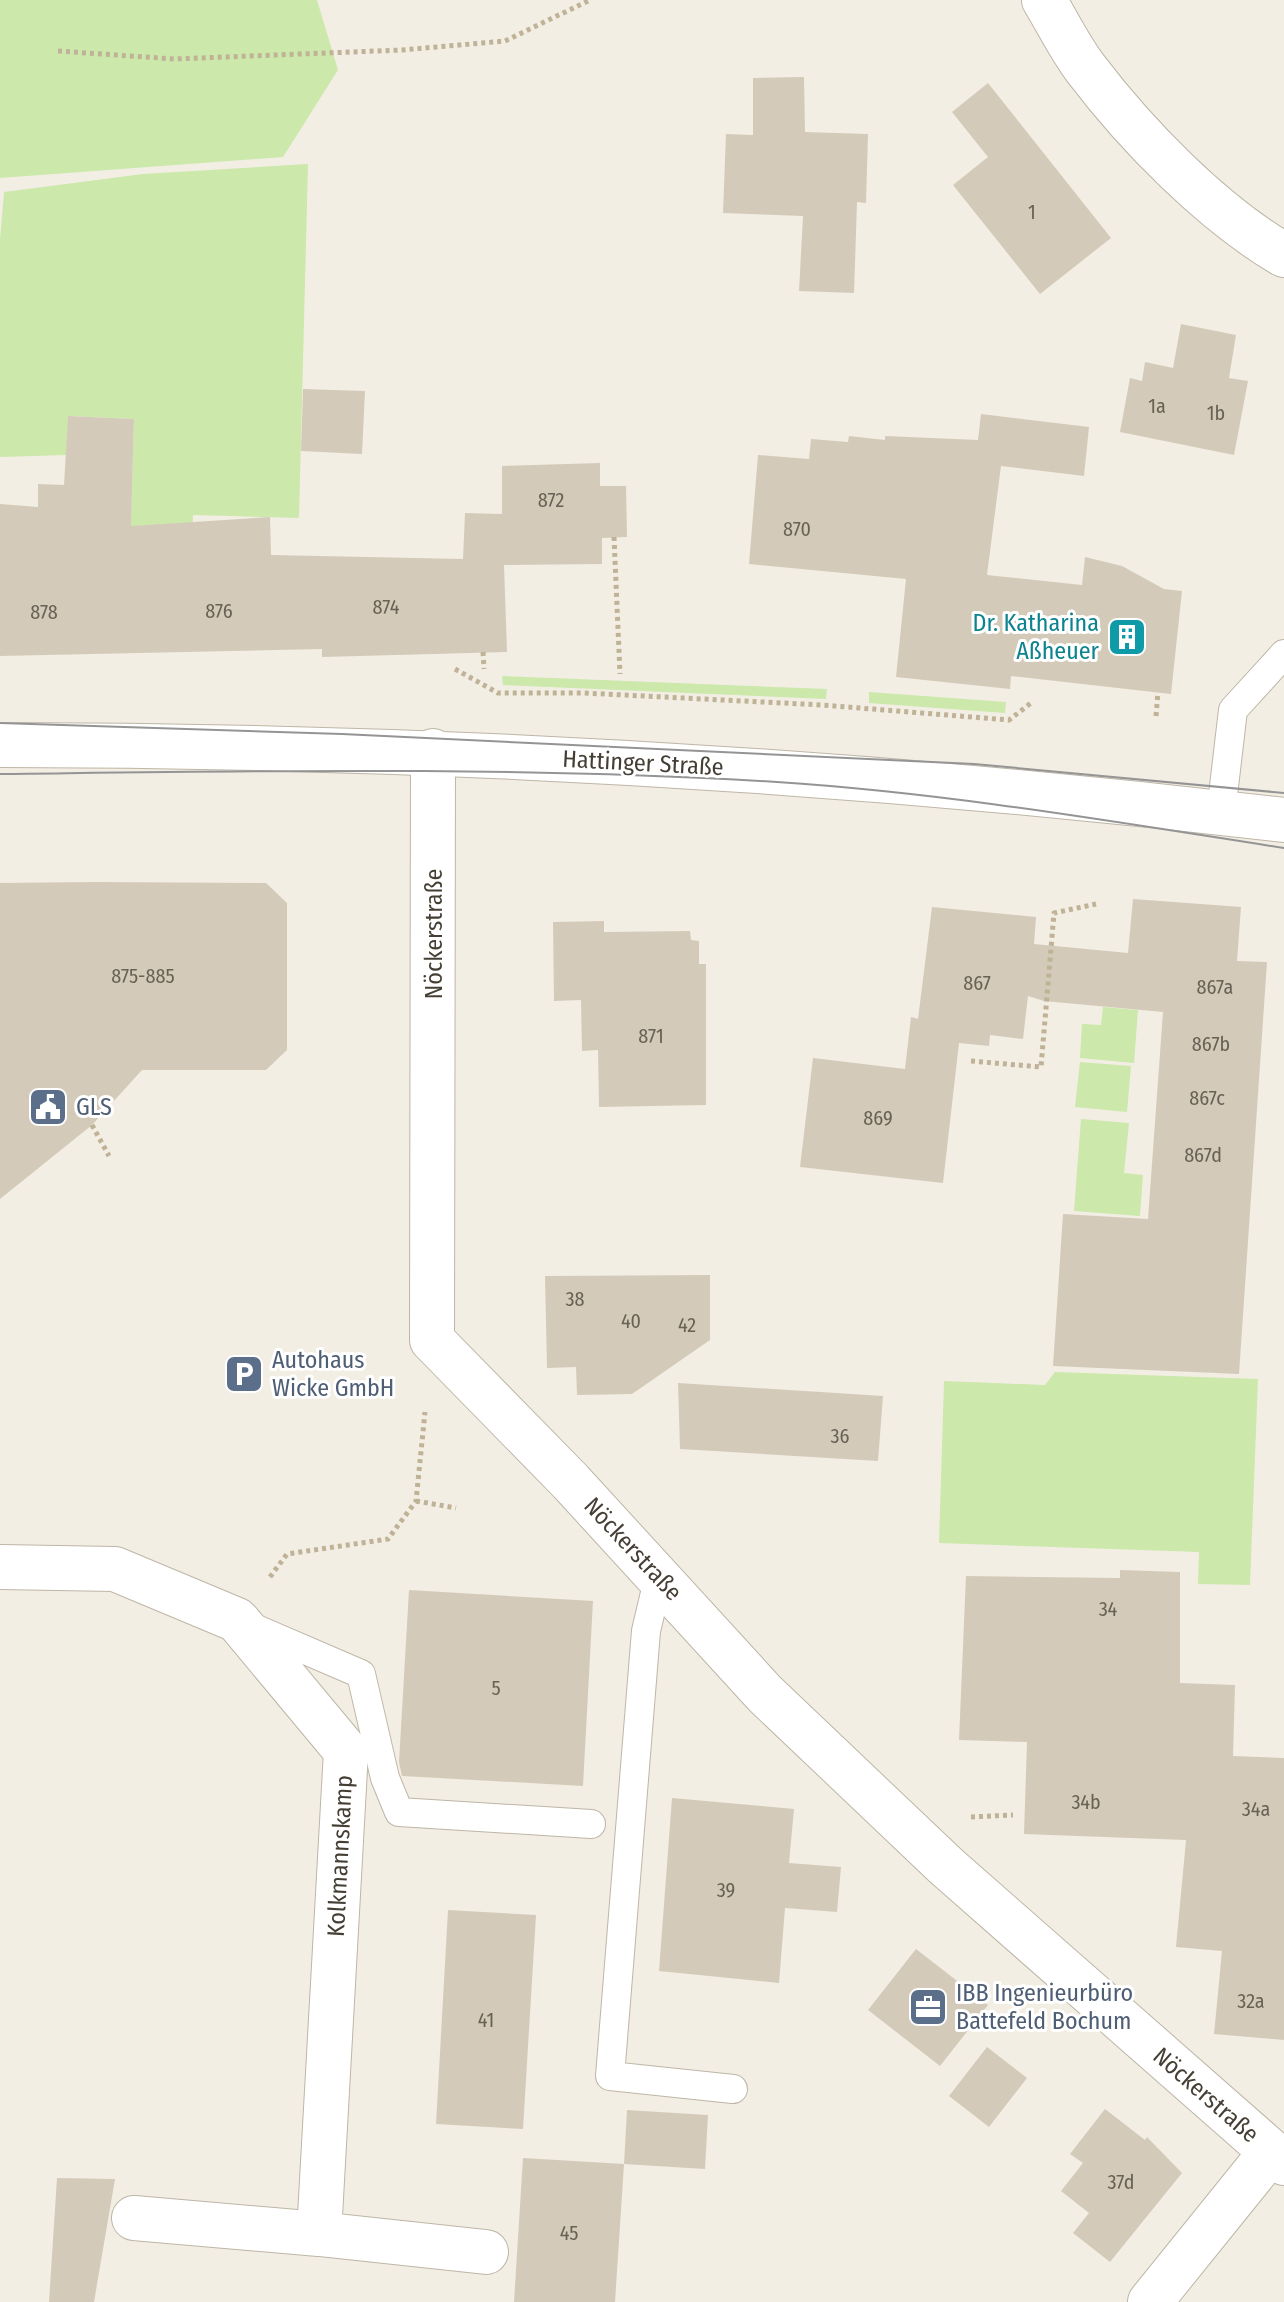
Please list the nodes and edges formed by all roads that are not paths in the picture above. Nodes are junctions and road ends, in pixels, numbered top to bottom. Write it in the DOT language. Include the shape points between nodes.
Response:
graph roads {
  1 [pos="1044,0"];
  2 [pos="1284,255"];
  3 [pos="1284,654"];
  4 [pos="0,745"];
  5 [pos="433,751"];
  6 [pos="1221,812"];
  7 [pos="1284,820"];
  8 [pos="0,1567"];
  9 [pos="659,1576"];
  10 [pos="237,1620"];
  11 [pos="591,1824"];
  12 [pos="733,2089"];
  13 [pos="1280,2154"];
  14 [pos="134,2218"];
  15 [pos="319,2234"];
  16 [pos="486,2252"];
  17 [pos="1150,2302"];
  1 -- 2 [label="street" via="1084,66 1133,123 1206,196"];
  3 -- 6 [label="lane" via="1233,710"];
  4 -- 5 [label="street, Hattinger Straße"];
  5 -- 6 [label="street, Hattinger Straße" via="868,776"];
  5 -- 9 [label="street, Nöckerstraße" via="432,1340"];
  6 -- 7 [label="street, Hattinger Straße"];
  8 -- 10 [label="street, Kolkmannskamp" via="115,1569"];
  9 -- 12 [label="lane" via="646,1631 610,2076"];
  9 -- 13 [label="street, Nöckerstraße" via="765,1694 912,1834"];
  10 -- 11 [label="lane" via="361,1674 385,1778 399,1812"];
  10 -- 15 [label="street, Kolkmannskamp" via="346,1751"];
  13 -- 17 [label="street, Nöckerstraße"];
  14 -- 15 [label="street"];
  15 -- 16 [label="street"];
}
